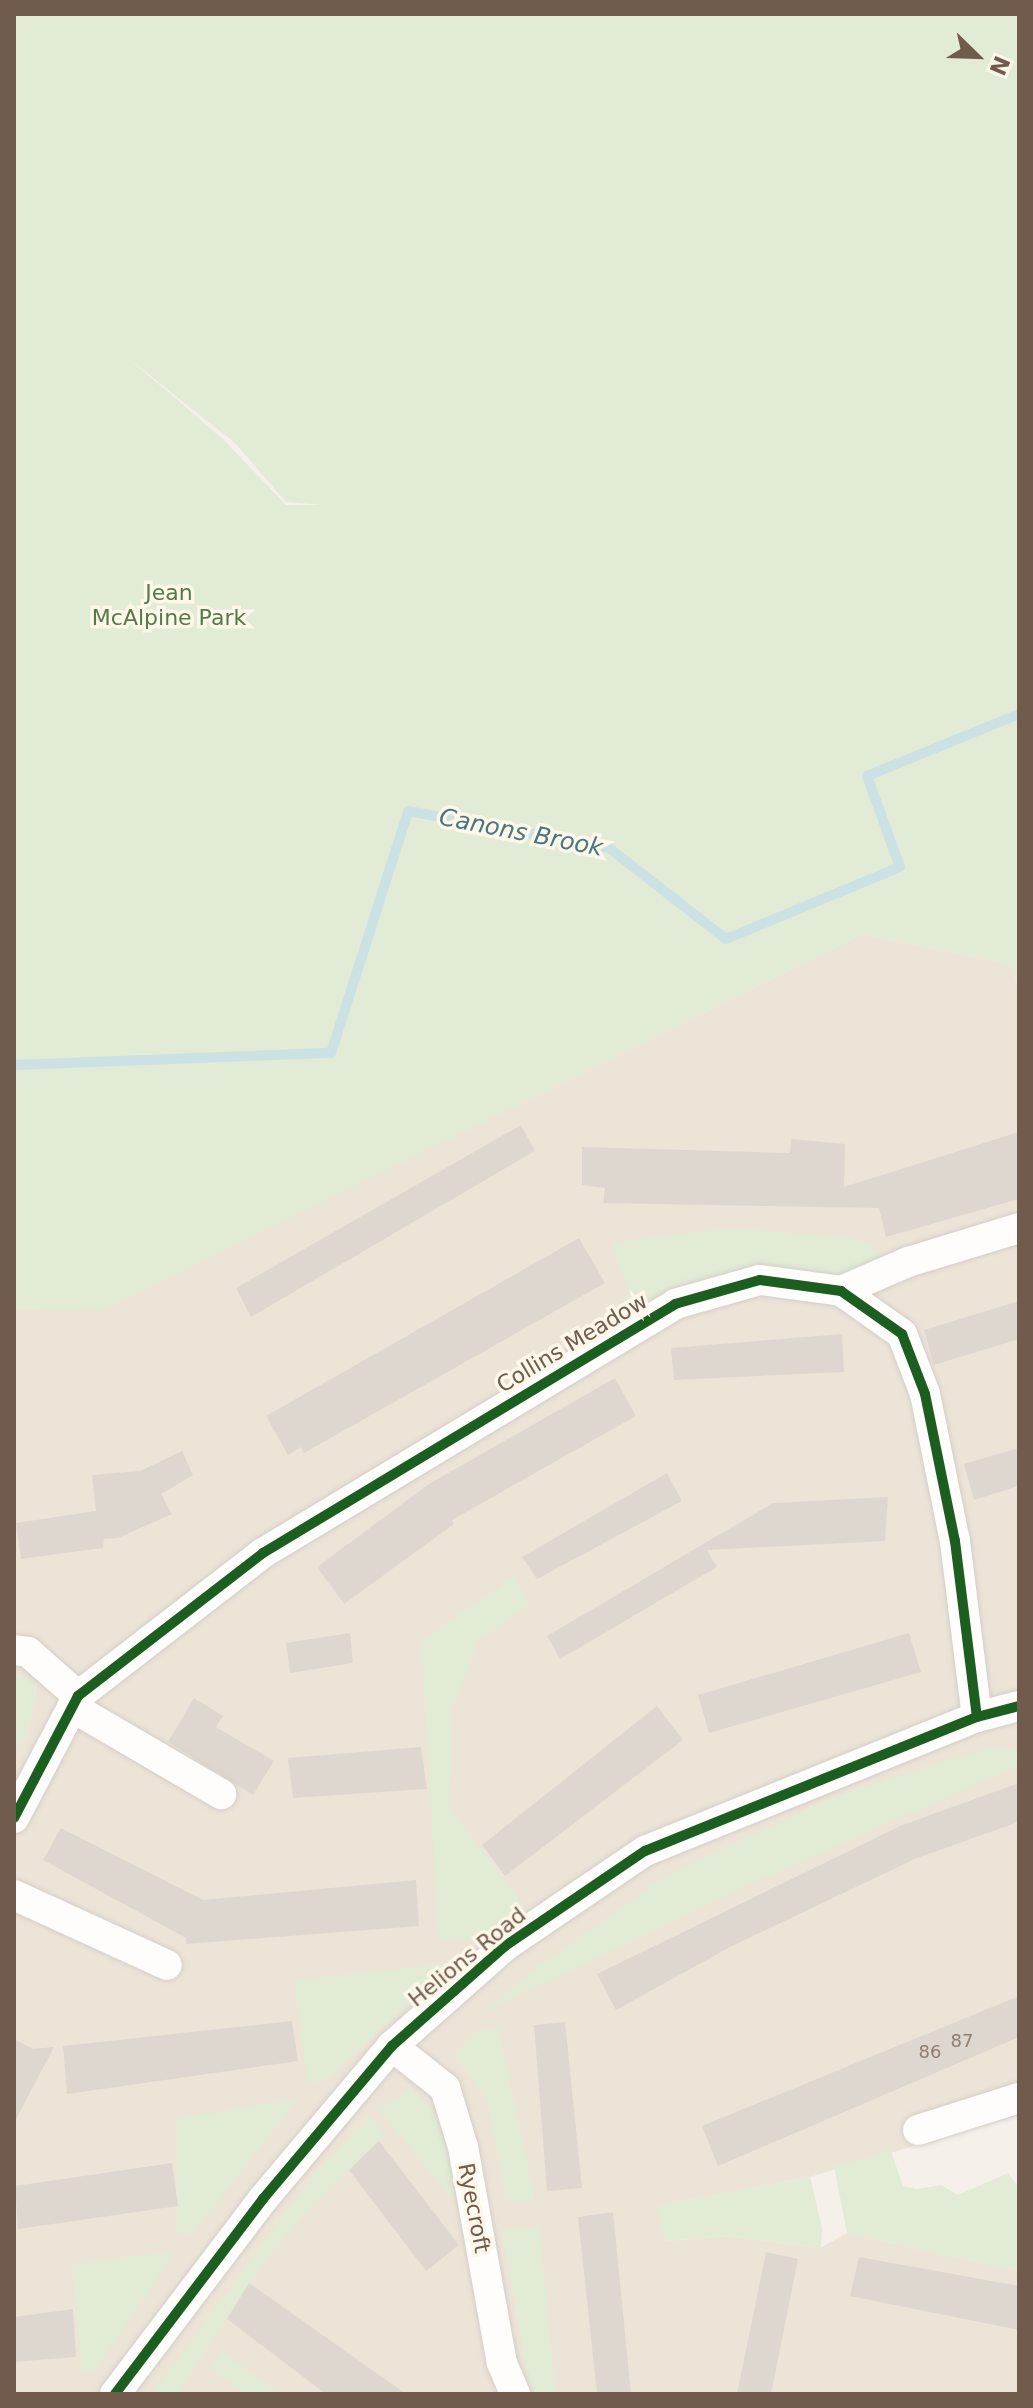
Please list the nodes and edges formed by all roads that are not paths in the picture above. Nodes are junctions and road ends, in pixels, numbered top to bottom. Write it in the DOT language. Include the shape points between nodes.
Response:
graph roads {
  1 [pos="1019,1228"];
  2 [pos="841,1291"];
  3 [pos="14,1650"];
  4 [pos="75,1701"];
  5 [pos="1019,1706"];
  6 [pos="977,1717"];
  7 [pos="221,1794"];
  8 [pos="14,1818"];
  9 [pos="14,1895"];
  10 [pos="167,1965"];
  11 [pos="392,2046"];
  12 [pos="1019,2098"];
  13 [pos="918,2130"];
  14 [pos="115,2394"];
  15 [pos="515,2394"];
  1 -- 2 [label="street" via="908,1262"];
  2 -- 4 [label="street, Collins Meadow" via="760,1280 675,1304 263,1553"];
  2 -- 6 [label="street, Collins Meadow" via="902,1334 925,1394 955,1541"];
  3 -- 4 [label="street" via="28,1652"];
  4 -- 7 [label="street"];
  4 -- 8 [label="street, Collins Meadow"];
  5 -- 6 [label="street, Helions Road"];
  6 -- 11 [label="street, Helions Road" via="645,1851 505,1946"];
  9 -- 10 [label="street"];
  11 -- 14 [label="street, Helions Road" via="263,2199"];
  11 -- 15 [label="street, Ryecroft" via="445,2088 463,2147 502,2363"];
  12 -- 13 [label="street"];
}
